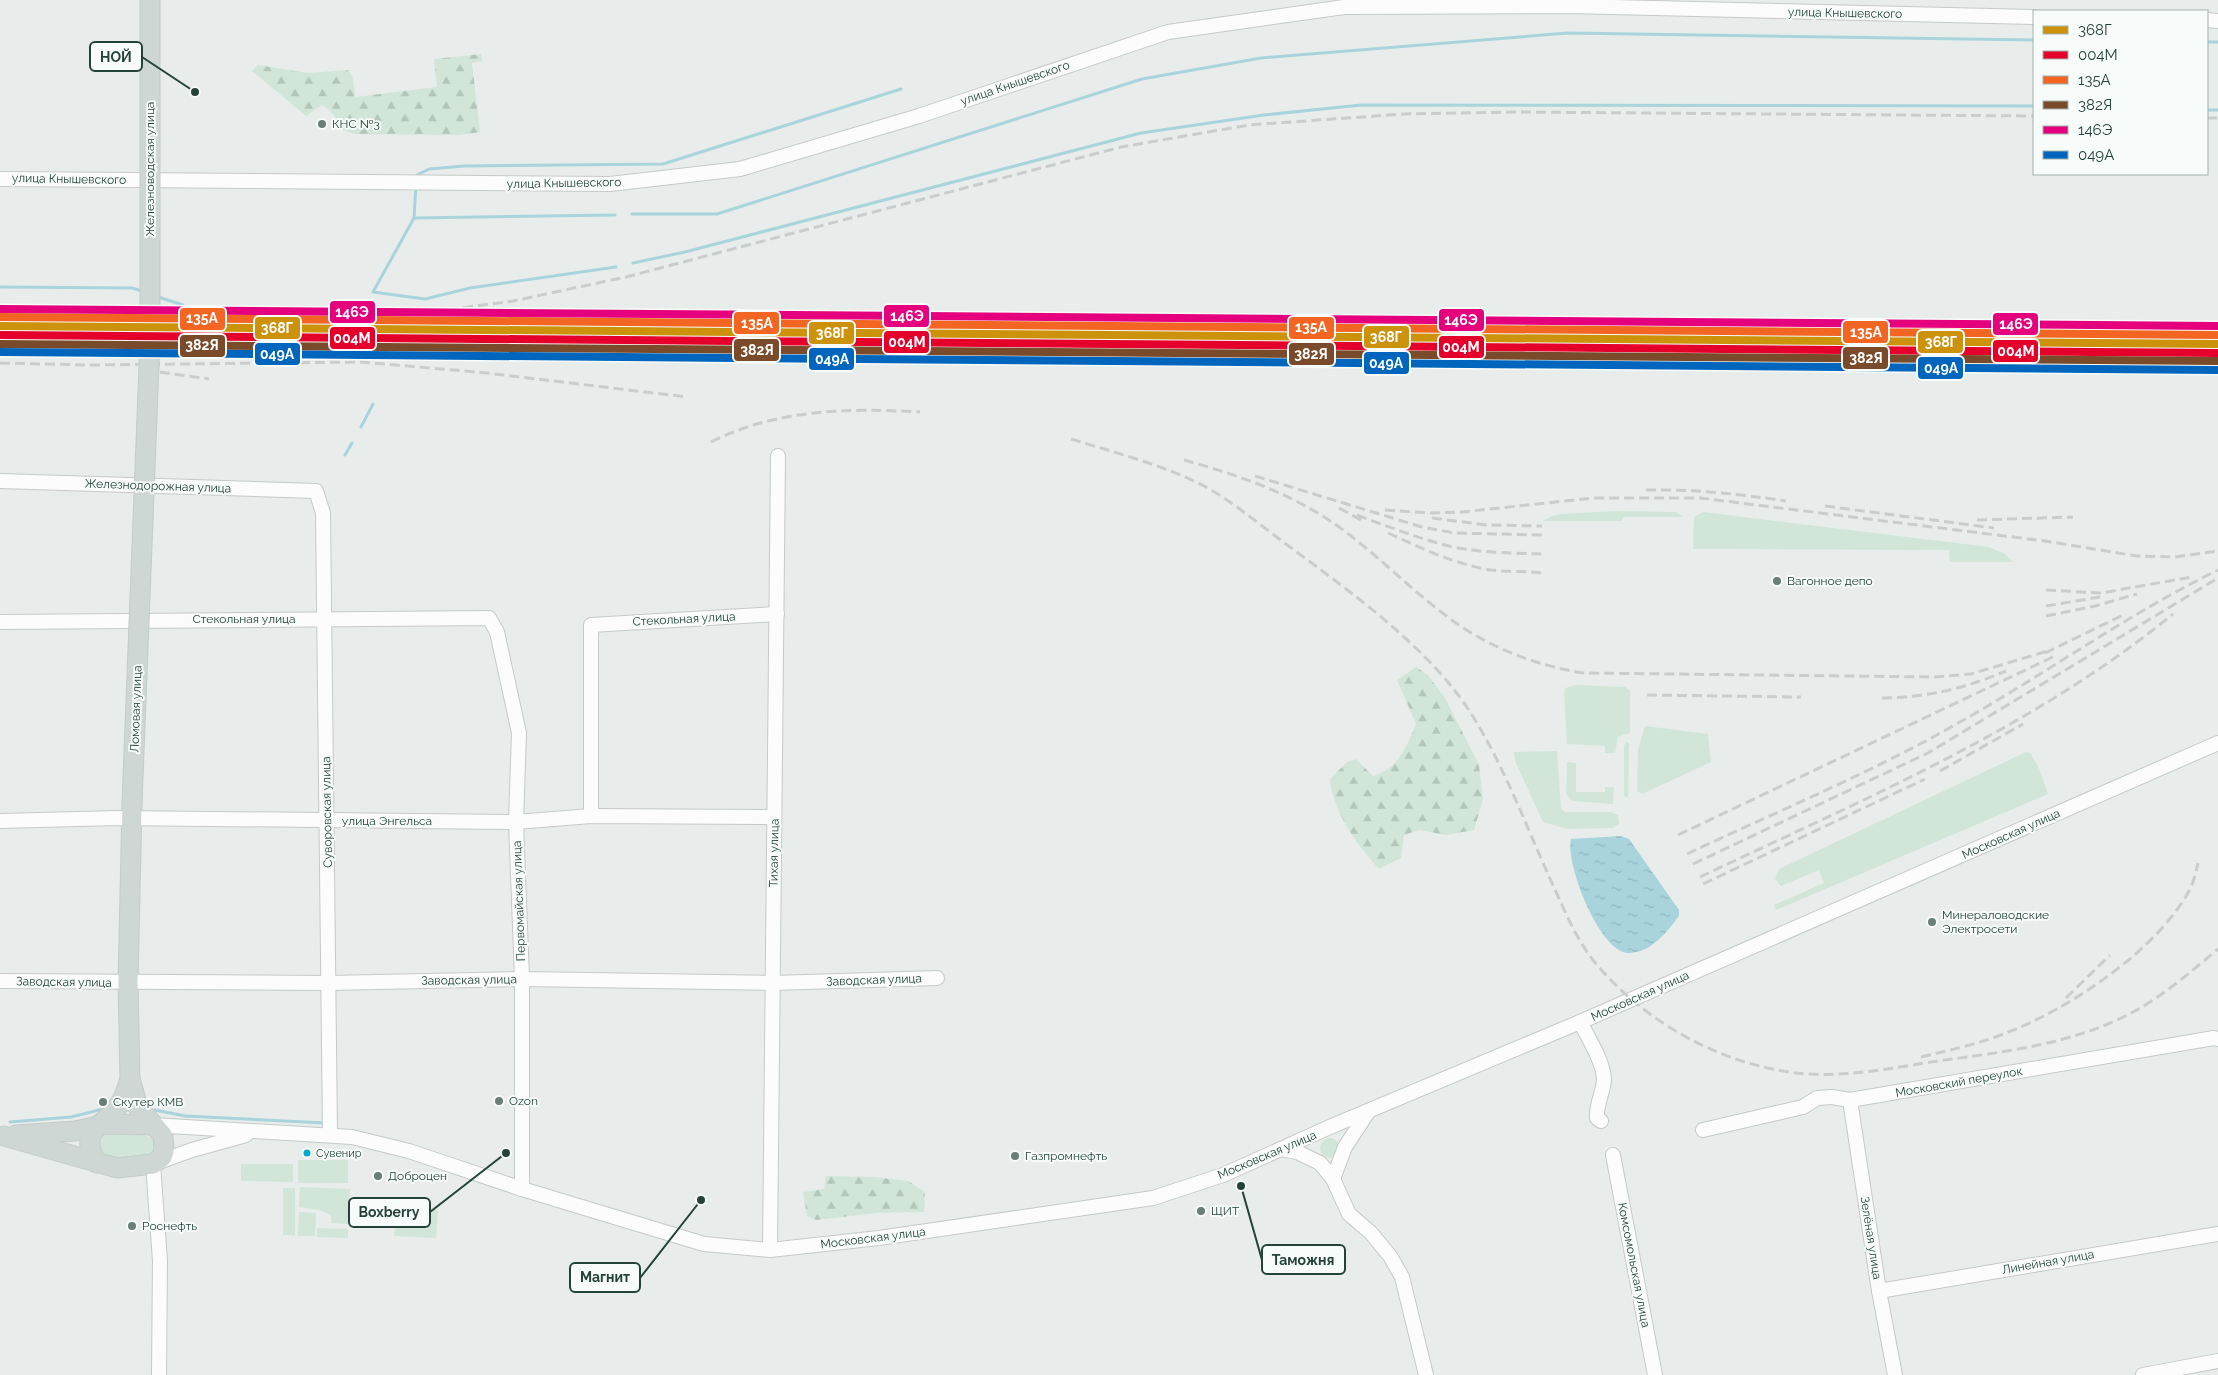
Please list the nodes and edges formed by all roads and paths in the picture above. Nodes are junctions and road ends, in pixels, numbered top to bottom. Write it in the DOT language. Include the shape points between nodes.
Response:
graph roads {
  1 [pos="150,0"];
  2 [pos="2033,17"];
  3 [pos="0,179"];
  4 [pos="150,339"];
  5 [pos="778,456"];
  6 [pos="0,481"];
  7 [pos="316,491"];
  8 [pos="777,614"];
  9 [pos="489,618"];
  10 [pos="324,619"];
  11 [pos="0,622"];
  12 [pos="2218,743"];
  13 [pos="132,811"];
  14 [pos="591,816"];
  15 [pos="774,817"];
  16 [pos="0,821"];
  17 [pos="327,821"];
  18 [pos="516,822"];
  19 [pos="937,978"];
  20 [pos="522,979"];
  21 [pos="0,981"];
  22 [pos="773,982"];
  23 [pos="128,983"];
  24 [pos="329,983"];
  25 [pos="1580,1022"];
  26 [pos="2218,1039"];
  27 [pos="130,1079"];
  28 [pos="1850,1100"];
  29 [pos="1369,1111"];
  30 [pos="1601,1121"];
  31 [pos="153,1124"];
  32 [pos="98,1125"];
  33 [pos="1332,1126"];
  34 [pos="1704,1130"];
  35 [pos="259,1132"];
  36 [pos="330,1134"];
  37 [pos="2,1136"];
  38 [pos="1346,1147"];
  39 [pos="1280,1149"];
  40 [pos="1613,1155"];
  41 [pos="97,1164"];
  42 [pos="153,1164"];
  43 [pos="1333,1179"];
  44 [pos="522,1189"];
  45 [pos="2218,1234"];
  46 [pos="770,1250"];
  47 [pos="1879,1291"];
  48 [pos="2218,1361"];
  49 [pos="159,1375"];
  50 [pos="1426,1375"];
  51 [pos="1655,1375"];
  52 [pos="1895,1375"];
  53 [pos="2143,1375"];
  1 -- 4 [label="main road, Железноводская улица, bridge"];
  2 -- 3 [label="street, улица Кнышевского" via="1569,6 1344,7 1168,32 919,116 740,169 601,184"];
  4 -- 13 [label="main road, Ломовая улица, bridge"];
  5 -- 8 [label="street, Тихая улица"];
  6 -- 7 [label="street, Железнодорожная улица"];
  7 -- 10 [label="street, Суворовская улица" via="323,513"];
  8 -- 14 [label="street, Стекольная улица" via="591,625"];
  8 -- 15 [label="street, Тихая улица"];
  9 -- 10 [label="street, Стекольная улица"];
  9 -- 18 [label="street, Первомайская улица" via="497,632 519,734"];
  10 -- 11 [label="street, Стекольная улица"];
  10 -- 17 [label="street, Суворовская улица"];
  12 -- 25 [label="street, Московская улица"];
  13 -- 16 [label="street, улица Энгельса"];
  13 -- 17 [label="street, улица Энгельса"];
  13 -- 23 [label="main road, Ломовая улица"];
  14 -- 15 [label="street, улица Энгельса"];
  14 -- 18 [label="street, улица Энгельса"];
  15 -- 22 [label="street, Тихая улица"];
  17 -- 18 [label="street, улица Энгельса"];
  17 -- 24 [label="street, Суворовская улица"];
  18 -- 20 [label="street, Первомайская улица"];
  19 -- 22 [label="street, Заводская улица"];
  20 -- 22 [label="street, Заводская улица"];
  20 -- 24 [label="street, Заводская улица"];
  20 -- 44 [label="street, Первомайская улица"];
  21 -- 23 [label="street, Заводская улица"];
  22 -- 46 [label="street, Тихая улица"];
  23 -- 24 [label="street, Заводская улица"];
  23 -- 27 [label="main road, Ломовая улица"];
  24 -- 36 [label="street, Суворовская улица"];
  25 -- 29 [label="street, Московская улица"];
  25 -- 30 [label="street" via="1595,1049 1604,1079 1596,1109 1597,1118"];
  26 -- 28 [label="street, Московский переулок"];
  27 -- 31 [label="main road" via="138,1107"];
  27 -- 32 [label="main road" via="119,1105"];
  28 -- 34 [label="street, Московский переулок" via="1817,1098 1803,1107"];
  28 -- 47 [label="street, Зелёная улица"];
  29 -- 33 [label="street, Московская улица"];
  29 -- 38 [label="street"];
  31 -- 32 [label="main road, Московская улица"];
  31 -- 35 [label="street, Московская улица"];
  31 -- 42 [label="main road" via="163,1136 165,1148"];
  32 -- 37 [label="main road, Московская улица"];
  32 -- 41 [label="main road" via="89,1142"];
  33 -- 38 [label="street" via="1346,1140"];
  33 -- 39 [label="street, Московская улица"];
  35 -- 36 [label="street, Московская улица"];
  35 -- 42 [label="street, Московская улица"];
  36 -- 44 [label="street, Московская улица" via="409,1151"];
  37 -- 41 [label="main road, Московская улица"];
  38 -- 43 [label="street"];
  39 -- 43 [label="street" via="1297,1152 1320,1163"];
  39 -- 46 [label="street, Московская улица" via="1223,1175 1153,1198 879,1238"];
  40 -- 51 [label="street, Комсомольская улица"];
  41 -- 42 [label="main road, Московская улица" via="123,1168"];
  42 -- 49 [label="street" via="160,1261"];
  43 -- 50 [label="street" via="1349,1214 1372,1233 1402,1277"];
  44 -- 46 [label="street, Московская улица" via="704,1244"];
  45 -- 47 [label="street, Линейная улица"];
  47 -- 52 [label="street, Зелёная улица"];
  48 -- 53 [label="street"];
}
